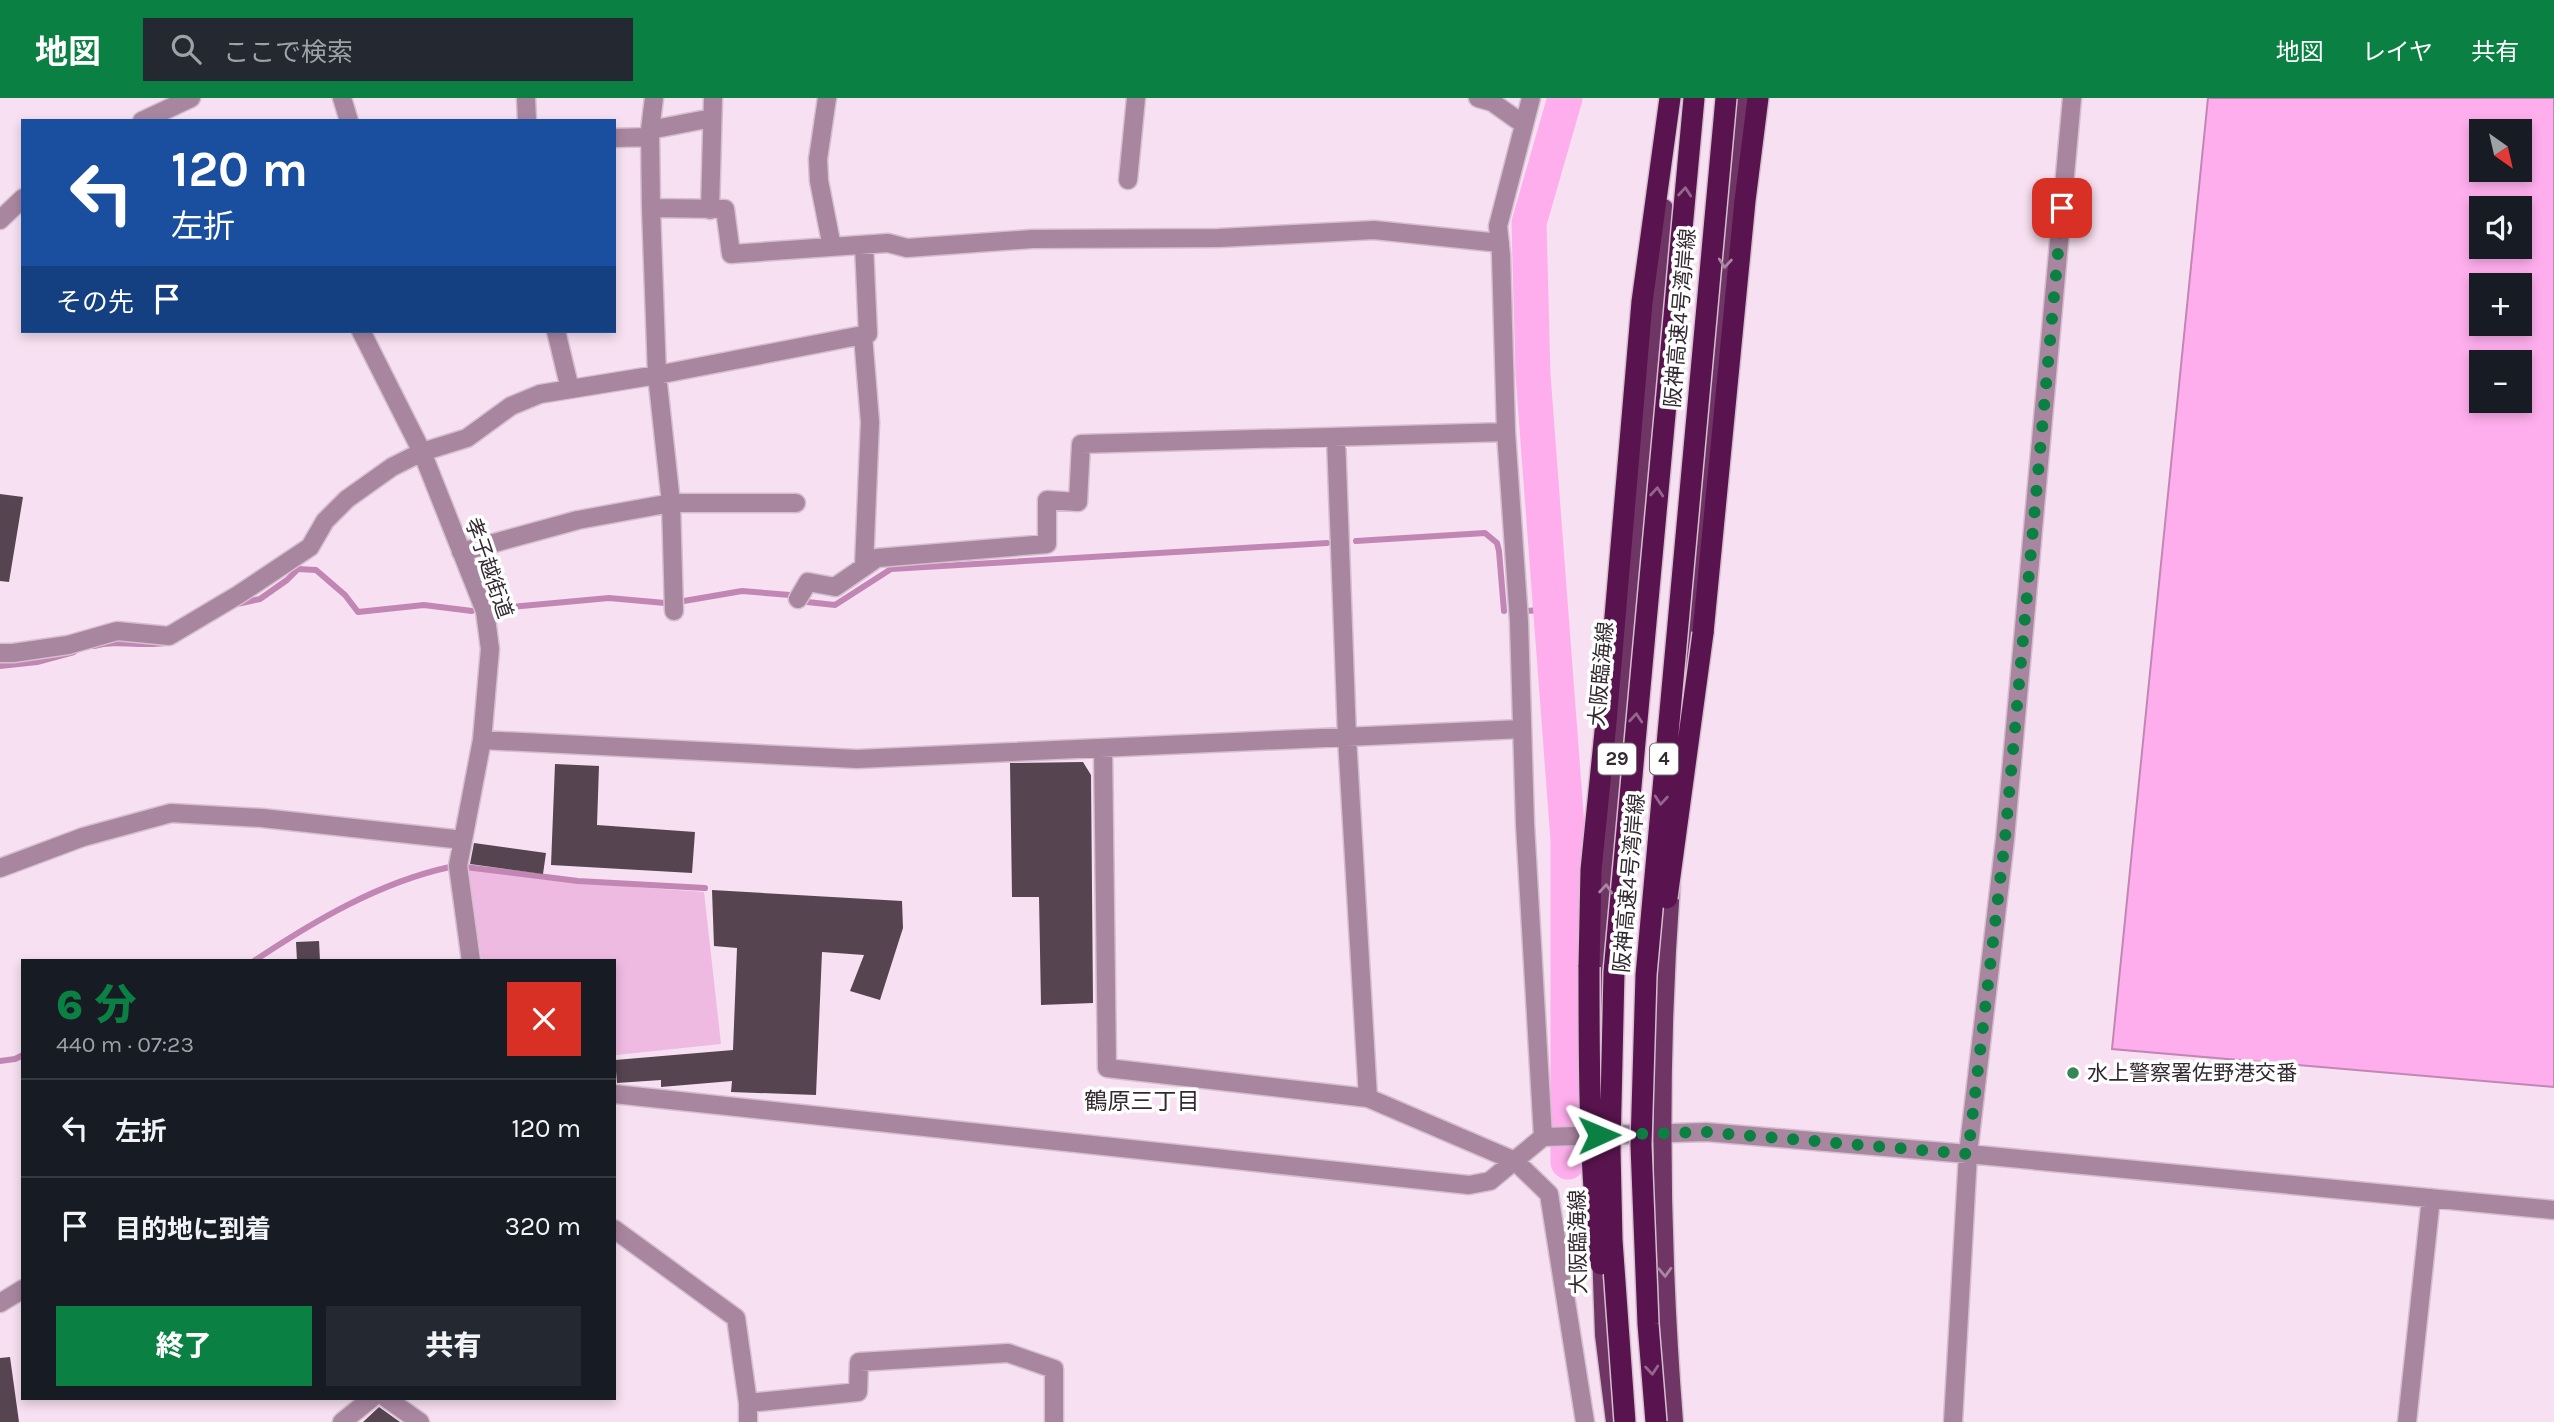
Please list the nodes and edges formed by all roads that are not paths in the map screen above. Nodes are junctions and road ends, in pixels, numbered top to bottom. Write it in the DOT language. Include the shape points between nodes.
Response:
graph roads {
  1 [pos="191,98"];
  2 [pos="342,98"];
  3 [pos="526,98"];
  4 [pos="654,98"];
  5 [pos="713,98"];
  6 [pos="827,98"];
  7 [pos="1136,98"];
  8 [pos="1478,98"];
  9 [pos="1531,98"];
  10 [pos="1672,98"];
  11 [pos="1694,98"];
  12 [pos="1726,98"];
  13 [pos="1741,98"];
  14 [pos="1758,98"];
  15 [pos="2072,98"];
  16 [pos="712,118"];
  17 [pos="146,119"];
  18 [pos="348,119"];
  19 [pos="527,119"];
  20 [pos="1523,124"];
  21 [pos="650,133"];
  22 [pos="616,138"];
  23 [pos="1128,180"];
  24 [pos="21,200"];
  25 [pos="650,208"];
  26 [pos="710,209"];
  27 [pos="0,220"];
  28 [pos="1500,243"];
  29 [pos="864,244"];
  30 [pos="832,247"];
  31 [pos="362,333"];
  32 [pos="556,333"];
  33 [pos="863,335"];
  34 [pos="657,375"];
  35 [pos="569,389"];
  36 [pos="1506,432"];
  37 [pos="1336,438"];
  38 [pos="422,452"];
  39 [pos="671,503"];
  40 [pos="796,503"];
  41 [pos="461,552"];
  42 [pos="864,566"];
  43 [pos="798,599"];
  44 [pos="674,611"];
  45 [pos="0,653"];
  46 [pos="1522,729"];
  47 [pos="1347,737"];
  48 [pos="482,740"];
  49 [pos="1103,748"];
  50 [pos="463,840"];
  51 [pos="0,868"];
  52 [pos="471,959"];
  53 [pos="616,1094"];
  54 [pos="1368,1098"];
  55 [pos="1660,1133"];
  56 [pos="1599,1135"];
  57 [pos="1543,1137"];
  58 [pos="1968,1154"];
  59 [pos="1515,1161"];
  60 [pos="2431,1198"];
  61 [pos="2554,1210"];
  62 [pos="616,1230"];
  63 [pos="21,1290"];
  64 [pos="0,1303"];
  65 [pos="1648,1325"];
  66 [pos="370,1400"];
  67 [pos="389,1400"];
  68 [pos="748,1403"];
  69 [pos="342,1422"];
  70 [pos="420,1422"];
  71 [pos="748,1422"];
  72 [pos="1054,1422"];
  73 [pos="1585,1422"];
  74 [pos="1615,1422"];
  75 [pos="1623,1422"];
  76 [pos="1657,1422"];
  77 [pos="1674,1422"];
  78 [pos="1953,1422"];
  79 [pos="2407,1422"];
  1 -- 17 [label="street"];
  2 -- 18 [label="street"];
  3 -- 19 [label="street"];
  4 -- 21 [label="street"];
  5 -- 16 [label="street"];
  6 -- 30 [label="street" via="818,159"];
  7 -- 23 [label="street"];
  8 -- 20 [label="street" via="1492,102"];
  9 -- 20 [label="street"];
  56 -- 10 [label="main road, 大阪臨海線 / 29, one-way" via="1603,921"];
  10 -- 75 [label="highway, bridge" via="1642,302 1591,870 1589,1100 1596,1223"];
  75 -- 11 [label="highway, 阪神高速4号湾岸線 / 4, one-way, bridge" via="1610,1150 1614,972"];
  12 -- 65 [label="highway, 阪神高速4号湾岸線 / 4, one-way, bridge" via="1646,975 1641,1145"];
  13 -- 55 [label="main road, one-way" via="1690,628 1666,950"];
  14 -- 65 [label="highway, bridge" via="1703,633 1668,877 1658,987"];
  15 -- 58 [label="street" via="2005,839"];
  16 -- 21 [label="street"];
  16 -- 26 [label="street"];
  20 -- 28 [label="street" via="1498,226"];
  21 -- 22 [label="street"];
  21 -- 25 [label="street"];
  24 -- 27 [label="street"];
  25 -- 26 [label="street"];
  25 -- 34 [label="street"];
  26 -- 30 [label="street" via="725,209 731,254"];
  28 -- 29 [label="street" via="1374,230 1219,238 1032,239 907,248"];
  28 -- 36 [label="street"];
  29 -- 30 [label="street"];
  29 -- 33 [label="street" via="868,334"];
  31 -- 38 [label="street, 孝子越街道"];
  32 -- 35 [label="street"];
  33 -- 34 [label="street"];
  33 -- 42 [label="street" via="870,422"];
  34 -- 35 [label="street"];
  34 -- 39 [label="street"];
  35 -- 38 [label="street" via="511,406 467,438"];
  36 -- 37 [label="street"];
  36 -- 46 [label="street"];
  37 -- 42 [label="street" via="1081,444 1078,502 1047,500 1046,544 877,558"];
  37 -- 47 [label="street"];
  38 -- 41 [label="street, 孝子越街道"];
  38 -- 45 [label="street" via="347,499 325,521 310,547 169,636 117,631 68,645"];
  39 -- 40 [label="street"];
  39 -- 41 [label="street" via="578,520"];
  39 -- 44 [label="street"];
  41 -- 48 [label="street, 孝子越街道" via="485,611 490,649"];
  42 -- 43 [label="street" via="835,587 808,582"];
  46 -- 47 [label="street"];
  46 -- 57 [label="street"];
  47 -- 49 [label="street"];
  47 -- 54 [label="street"];
  48 -- 49 [label="street" via="857,759"];
  48 -- 50 [label="street, 孝子越街道"];
  49 -- 54 [label="street" via="1107,1068"];
  50 -- 51 [label="street" via="171,813 83,836"];
  50 -- 52 [label="street, 孝子越街道" via="458,866"];
  53 -- 59 [label="street" via="1469,1185 1490,1181"];
  54 -- 59 [label="street"];
  55 -- 56 [label="street"];
  55 -- 58 [label="street" via="1706,1132"];
  55 -- 77 [label="main road, one-way"];
  56 -- 57 [label="street"];
  56 -- 74 [label="main road, 大阪臨海線 / 29" via="1604,1335"];
  57 -- 59 [label="street"];
  58 -- 60 [label="street"];
  58 -- 78 [label="street"];
  59 -- 73 [label="street" via="1549,1194"];
  60 -- 61 [label="street"];
  60 -- 79 [label="street"];
  62 -- 68 [label="street" via="736,1318"];
  63 -- 64 [label="street"];
  65 -- 76 [label="highway, 阪神高速4号湾岸線 / 4, one-way, bridge"];
  66 -- 69 [label="street"];
  67 -- 70 [label="street"];
  68 -- 71 [label="street"];
  68 -- 72 [label="street" via="858,1392 859,1362 1009,1353 1054,1369"];
}
